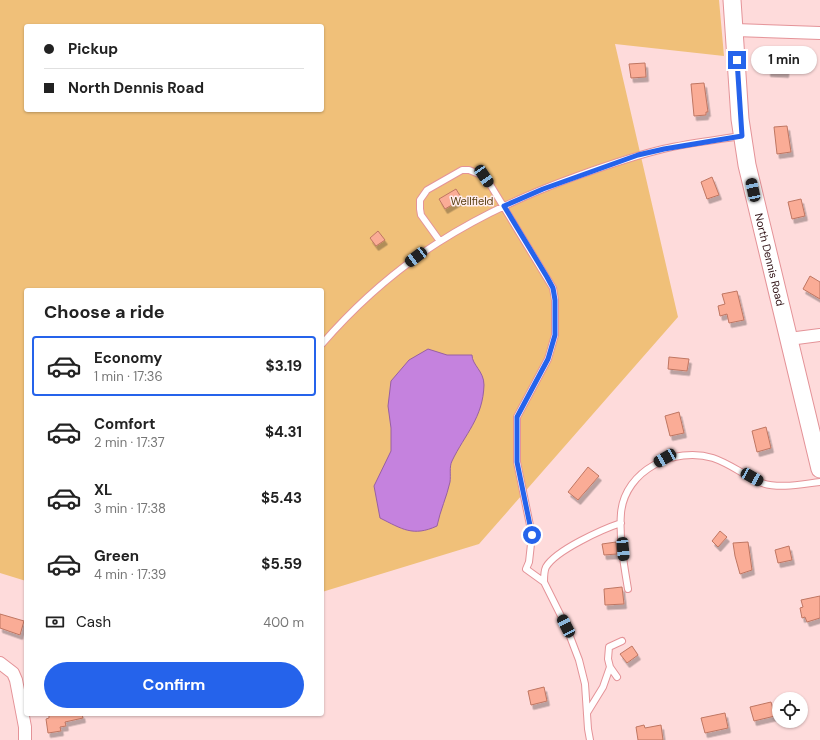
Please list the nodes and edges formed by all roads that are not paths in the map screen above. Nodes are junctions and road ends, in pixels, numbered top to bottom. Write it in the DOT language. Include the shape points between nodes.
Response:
graph roads {
  1 [pos="732,0"];
  2 [pos="735,30"];
  3 [pos="820,34"];
  4 [pos="742,136"];
  5 [pos="504,206"];
  6 [pos="439,240"];
  7 [pos="820,335"];
  8 [pos="789,339"];
  9 [pos="324,342"];
  10 [pos="820,469"];
  11 [pos="820,482"];
  12 [pos="621,523"];
  13 [pos="544,582"];
  14 [pos="628,589"];
  15 [pos="622,641"];
  16 [pos="0,663"];
  17 [pos="610,667"];
  18 [pos="618,676"];
  19 [pos="587,713"];
  20 [pos="25,740"];
  21 [pos="590,740"];
  1 -- 2 [label="main road, North Dennis Road"];
  2 -- 3 [label="street"];
  2 -- 4 [label="main road, North Dennis Road"];
  4 -- 5 [label="lane" via="638,155 543,189"];
  4 -- 8 [label="main road, North Dennis Road" via="755,202"];
  5 -- 6 [label="lane"];
  5 -- 6 [label="lane" via="484,176 462,170 427,190 420,200 421,215"];
  5 -- 13 [label="lane" via="553,288 555,300 555,335 548,359 517,417 516,424 517,462 532,535 526,569"];
  6 -- 9 [label="lane" via="385,281"];
  7 -- 8 [label="street"];
  8 -- 10 [label="main road, North Dennis Road"];
  11 -- 12 [label="lane" via="776,486 712,458 690,455 665,458 644,470 630,488 621,512"];
  12 -- 13 [label="lane" via="589,537 551,560 545,568"];
  12 -- 14 [label="lane"];
  13 -- 19 [label="lane" via="566,626 579,660 585,684"];
  15 -- 17 [label="lane" via="609,647"];
  16 -- 20 [label="street" via="13,673 16,680 25,726"];
  17 -- 18 [label="lane"];
  17 -- 19 [label="lane"];
  19 -- 21 [label="lane"];
}
